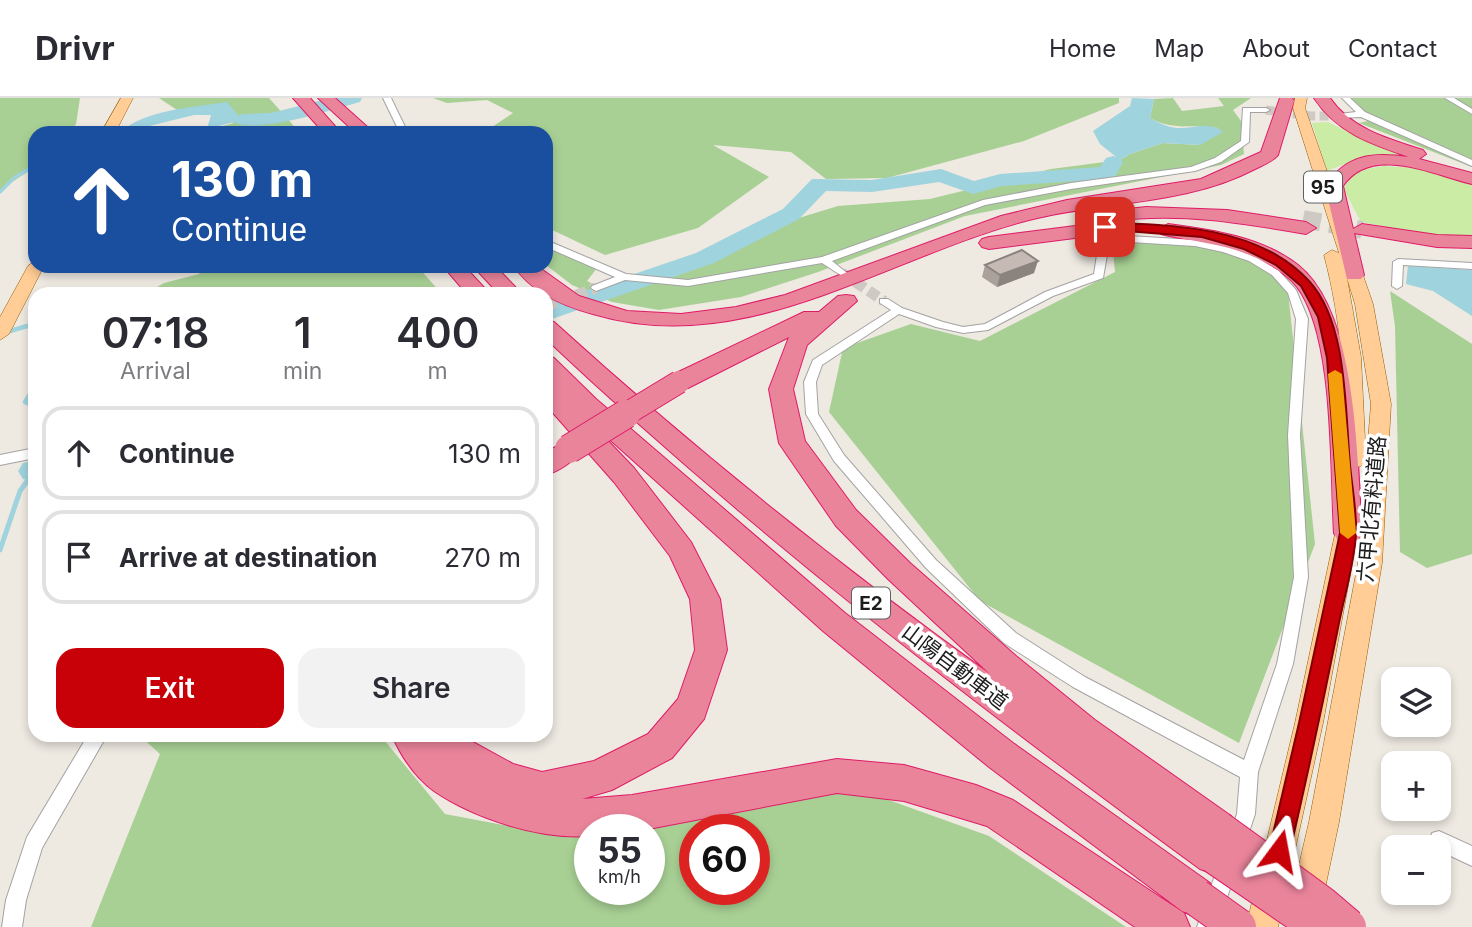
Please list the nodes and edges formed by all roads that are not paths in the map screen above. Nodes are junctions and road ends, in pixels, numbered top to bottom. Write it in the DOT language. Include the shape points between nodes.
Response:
graph roads {
  1 [pos="127,98"];
  2 [pos="301,98"];
  3 [pos="325,98"];
  4 [pos="387,98"];
  5 [pos="1322,98"];
  6 [pos="1346,98"];
  7 [pos="1448,98"];
  8 [pos="1291,99"];
  9 [pos="1266,110"];
  10 [pos="1472,112"];
  11 [pos="1362,114"];
  12 [pos="1342,116"];
  13 [pos="112,126"];
  14 [pos="327,126"];
  15 [pos="351,126"];
  16 [pos="358,126"];
  17 [pos="401,126"];
  18 [pos="1472,163"];
  19 [pos="1472,173"];
  20 [pos="1472,179"];
  21 [pos="1007,220"];
  22 [pos="1472,242"];
  23 [pos="989,243"];
  24 [pos="553,246"];
  25 [pos="1472,251"];
  26 [pos="824,260"];
  27 [pos="1472,266"];
  28 [pos="32,273"];
  29 [pos="460,273"];
  30 [pos="490,273"];
  31 [pos="533,273"];
  32 [pos="1354,275"];
  33 [pos="624,277"];
  34 [pos="849,284"];
  35 [pos="1397,286"];
  36 [pos="472,287"];
  37 [pos="504,287"];
  38 [pos="552,287"];
  39 [pos="553,287"];
  40 [pos="596,288"];
  41 [pos="884,301"];
  42 [pos="898,310"];
  43 [pos="1,332"];
  44 [pos="553,334"];
  45 [pos="553,370"];
  46 [pos="553,398"];
  47 [pos="558,444"];
  48 [pos="28,454"];
  49 [pos="0,460"];
  50 [pos="1348,533"];
  51 [pos="94,742"];
  52 [pos="413,742"];
  53 [pos="450,742"];
  54 [pos="1249,772"];
  55 [pos="1216,842"];
  56 [pos="1451,846"];
  57 [pos="1472,856"];
  58 [pos="1201,912"];
  59 [pos="12,927"];
  60 [pos="1170,927"];
  61 [pos="1238,927"];
  62 [pos="1262,927"];
  63 [pos="1301,927"];
  64 [pos="1319,927"];
  65 [pos="1348,927"];
  1 -- 13 [label="main road"];
  2 -- 14 [label="highway"];
  3 -- 15 [label="highway"];
  3 -- 16 [label="highway"];
  4 -- 17 [label="street"];
  5 -- 19 [label="highway" via="1338,119 1356,130"];
  6 -- 11 [label="street"];
  7 -- 10 [label="street"];
  8 -- 21 [label="highway" via="1269,155 1229,175"];
  8 -- 32 [label="main road, 六甲北有料道路 / 95" via="1299,108"];
  8 -- 50 [label="main road, 六甲北有料道路 / 95" via="1347,311 1356,388 1355,473"];
  9 -- 26 [label="street" via="1246,110 1245,142 1219,160 1192,169 983,203"];
  11 -- 12 [label="street"];
  11 -- 18 [label="street"];
  20 -- 32 [label="highway" via="1394,161 1373,160 1346,168 1334,186"];
  21 -- 23 [label="highway" via="1144,208 1220,209 1305,223 1154,213 1032,230"];
  21 -- 34 [label="highway" via="925,248"];
  22 -- 25 [label="highway" via="1362,233 1438,250"];
  23 -- 34 [label="highway"];
  23 -- 50 [label="highway" via="1105,227 1143,227 1203,233 1280,262 1306,284 1325,317 1334,358"];
  24 -- 33 [label="street"];
  26 -- 33 [label="street" via="688,283"];
  26 -- 34 [label="street"];
  27 -- 35 [label="street" via="1398,262"];
  28 -- 43 [label="main road"];
  29 -- 36 [label="highway"];
  30 -- 37 [label="highway"];
  31 -- 38 [label="highway"];
  32 -- 63 [label="main road, 六甲北有料道路 / 95" via="1364,304 1381,404 1370,563"];
  33 -- 40 [label="street"];
  34 -- 39 [label="highway" via="744,312 669,321 638,320 570,300"];
  34 -- 47 [label="highway, bridge" via="672,377"];
  34 -- 55 [label="highway" via="797,342 781,389 792,443 846,518 908,579 1004,666"];
  41 -- 42 [label="street"];
  42 -- 54 [label="street" via="817,363 810,382 812,414 839,458 931,564 1010,638 1079,682"];
  42 -- 54 [label="street" via="963,330 988,327 1049,294 1099,276 1104,242 1112,237 1191,240 1239,254 1283,280 1299,301 1302,319 1294,435 1301,577 1285,664"];
  44 -- 55 [label="highway, 山陽自動車道 / E2" via="614,392 867,600 1030,724"];
  45 -- 58 [label="highway, 山陽自動車道 / E2" via="834,622"];
  46 -- 53 [label="highway" via="624,475 681,550 705,599 711,650 692,708 660,746 599,778 542,790 506,780 459,753"];
  48 -- 49 [label="street"];
  50 -- 62 [label="main road, 六甲北有料道路 / 95"];
  51 -- 59 [label="street" via="34,844"];
  52 -- 60 [label="highway" via="446,778 494,803 568,819 632,813 837,776 904,783 1000,813"];
  54 -- 58 [label="street" via="1245,814"];
  55 -- 64 [label="highway, 山陽自動車道 / E2, bridge"];
  55 -- 65 [label="highway, bridge" via="1321,904"];
  56 -- 57 [label="street"];
  58 -- 61 [label="highway, 山陽自動車道 / E2, bridge"];
}
